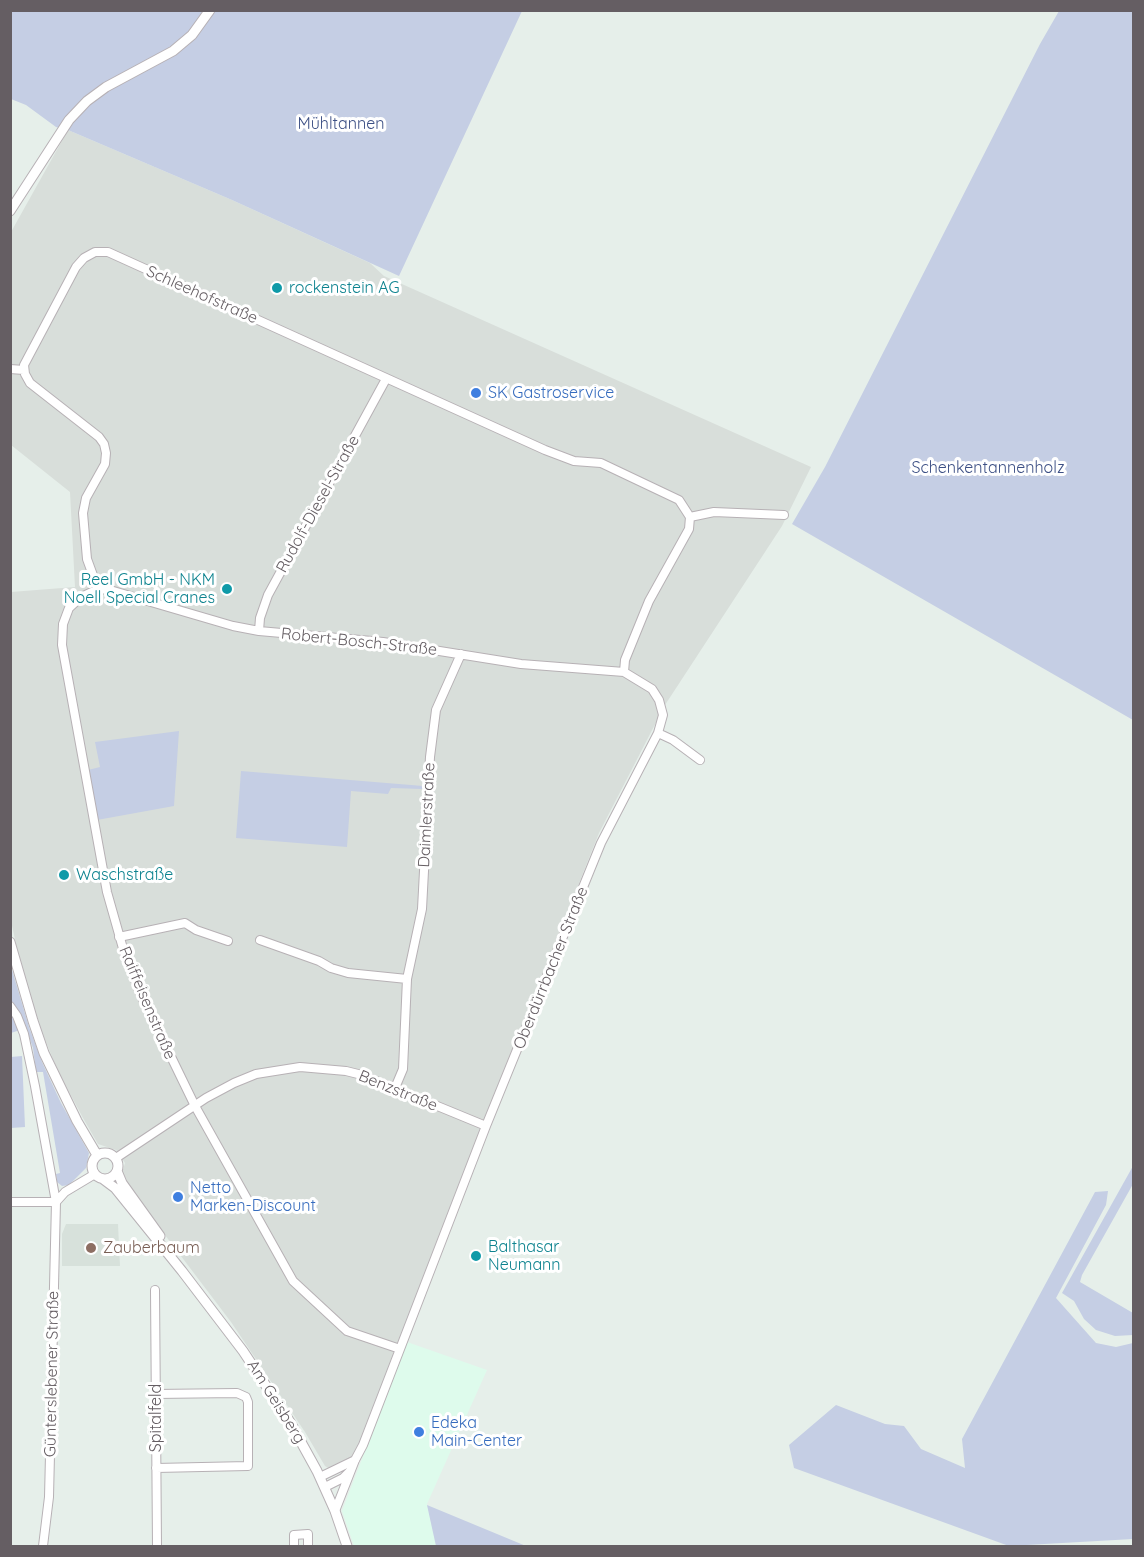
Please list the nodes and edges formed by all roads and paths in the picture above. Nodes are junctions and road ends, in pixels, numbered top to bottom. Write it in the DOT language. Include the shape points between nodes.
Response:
graph roads {
  1 [pos="210,10"];
  2 [pos="10,211"];
  3 [pos="10,369"];
  4 [pos="24,370"];
  5 [pos="386,379"];
  6 [pos="784,515"];
  7 [pos="690,517"];
  8 [pos="98,589"];
  9 [pos="259,631"];
  10 [pos="461,654"];
  11 [pos="624,672"];
  12 [pos="658,733"];
  13 [pos="700,760"];
  14 [pos="119,937"];
  15 [pos="260,940"];
  16 [pos="228,941"];
  17 [pos="10,942"];
  18 [pos="407,979"];
  19 [pos="10,1006"];
  20 [pos="395,1088"];
  21 [pos="195,1106"];
  22 [pos="486,1126"];
  23 [pos="97,1155"];
  24 [pos="116,1158"];
  25 [pos="117,1171"];
  26 [pos="99,1177"];
  27 [pos="10,1202"];
  28 [pos="56,1202"];
  29 [pos="182,1271"];
  30 [pos="155,1290"];
  31 [pos="400,1349"];
  32 [pos="155,1394"];
  33 [pos="355,1460"];
  34 [pos="156,1468"];
  35 [pos="351,1470"];
  36 [pos="320,1477"];
  37 [pos="325,1487"];
  38 [pos="335,1511"];
  39 [pos="43,1546"];
  40 [pos="157,1546"];
  41 [pos="294,1546"];
  42 [pos="309,1546"];
  43 [pos="347,1546"];
  1 -- 2 [label="street" via="192,35 173,51 87,101 69,120"];
  3 -- 4 [label="street"];
  4 -- 5 [label="street, Schleehofstraße" via="27,356 76,267 95,252 108,252"];
  4 -- 8 [label="street" via="30,383 104,444 105,464 86,498 83,513 87,559"];
  5 -- 7 [label="street, Schleehofstraße" via="545,450 574,461 601,463 679,500"];
  5 -- 9 [label="street, Rudolf-Diesel-Straße" via="268,595"];
  6 -- 7 [label="street" via="714,512"];
  7 -- 11 [label="street" via="690,529 649,601 625,660"];
  8 -- 9 [label="street, Robert-Bosch-Straße"];
  8 -- 14 [label="street, Raiffeisenstraße" via="69,608 62,645 105,882"];
  9 -- 10 [label="street, Robert-Bosch-Straße" via="383,642"];
  10 -- 11 [label="street, Robert-Bosch-Straße" via="521,664"];
  10 -- 18 [label="street, Daimlerstraße" via="436,711 422,909"];
  11 -- 12 [label="street, Oberdürrbacher Straße" via="652,689 659,700 663,715"];
  12 -- 13 [label="street"];
  12 -- 22 [label="street, Oberdürrbacher Straße" via="602,843"];
  14 -- 16 [label="street" via="185,923"];
  14 -- 21 [label="street, Raiffeisenstraße" via="141,995"];
  15 -- 18 [label="street" via="348,973"];
  17 -- 23 [label="street" via="33,1021 59,1086"];
  18 -- 20 [label="street, Daimlerstraße" via="404,1069"];
  19 -- 28 [label="street, Günterslebener Straße" via="24,1034"];
  20 -- 21 [label="street, Benzstraße" via="346,1071 300,1066 256,1074"];
  20 -- 22 [label="street, Benzstraße"];
  21 -- 24 [label="street, Benzstraße"];
  21 -- 31 [label="street, Raiffeisenstraße" via="293,1281 347,1331"];
  22 -- 31 [label="street, Oberdürrbacher Straße"];
  23 -- 24 [label="street" via="106,1152"];
  23 -- 26 [label="street" via="92,1165"];
  24 -- 25 [label="street"];
  25 -- 26 [label="street" via="112,1177"];
  25 -- 29 [label="street, Am Geisberg"];
  26 -- 28 [label="street" via="65,1192"];
  26 -- 29 [label="street, Am Geisberg" via="115,1188"];
  27 -- 28 [label="street"];
  28 -- 39 [label="street, Günterslebener Straße" via="50,1497"];
  29 -- 36 [label="street, Am Geisberg" via="243,1351 290,1422"];
  30 -- 32 [label="street, Spitalfeld"];
  31 -- 33 [label="street, Oberdürrbacher Straße"];
  32 -- 34 [label="street, Spitalfeld"];
  32 -- 34 [label="street" via="237,1393 248,1402 248,1466"];
  33 -- 35 [label="street, Oberdürrbacher Straße"];
  33 -- 36 [label="street"];
  34 -- 40 [label="street, Spitalfeld"];
  35 -- 37 [label="street"];
  35 -- 38 [label="street, Oberdürrbacher Straße"];
  36 -- 37 [label="street, Am Geisberg"];
  37 -- 38 [label="street, Am Geisberg"];
  38 -- 43 [label="street, Am Geisberg"];
  41 -- 42 [label="street" via="294,1535 308,1534"];
}
